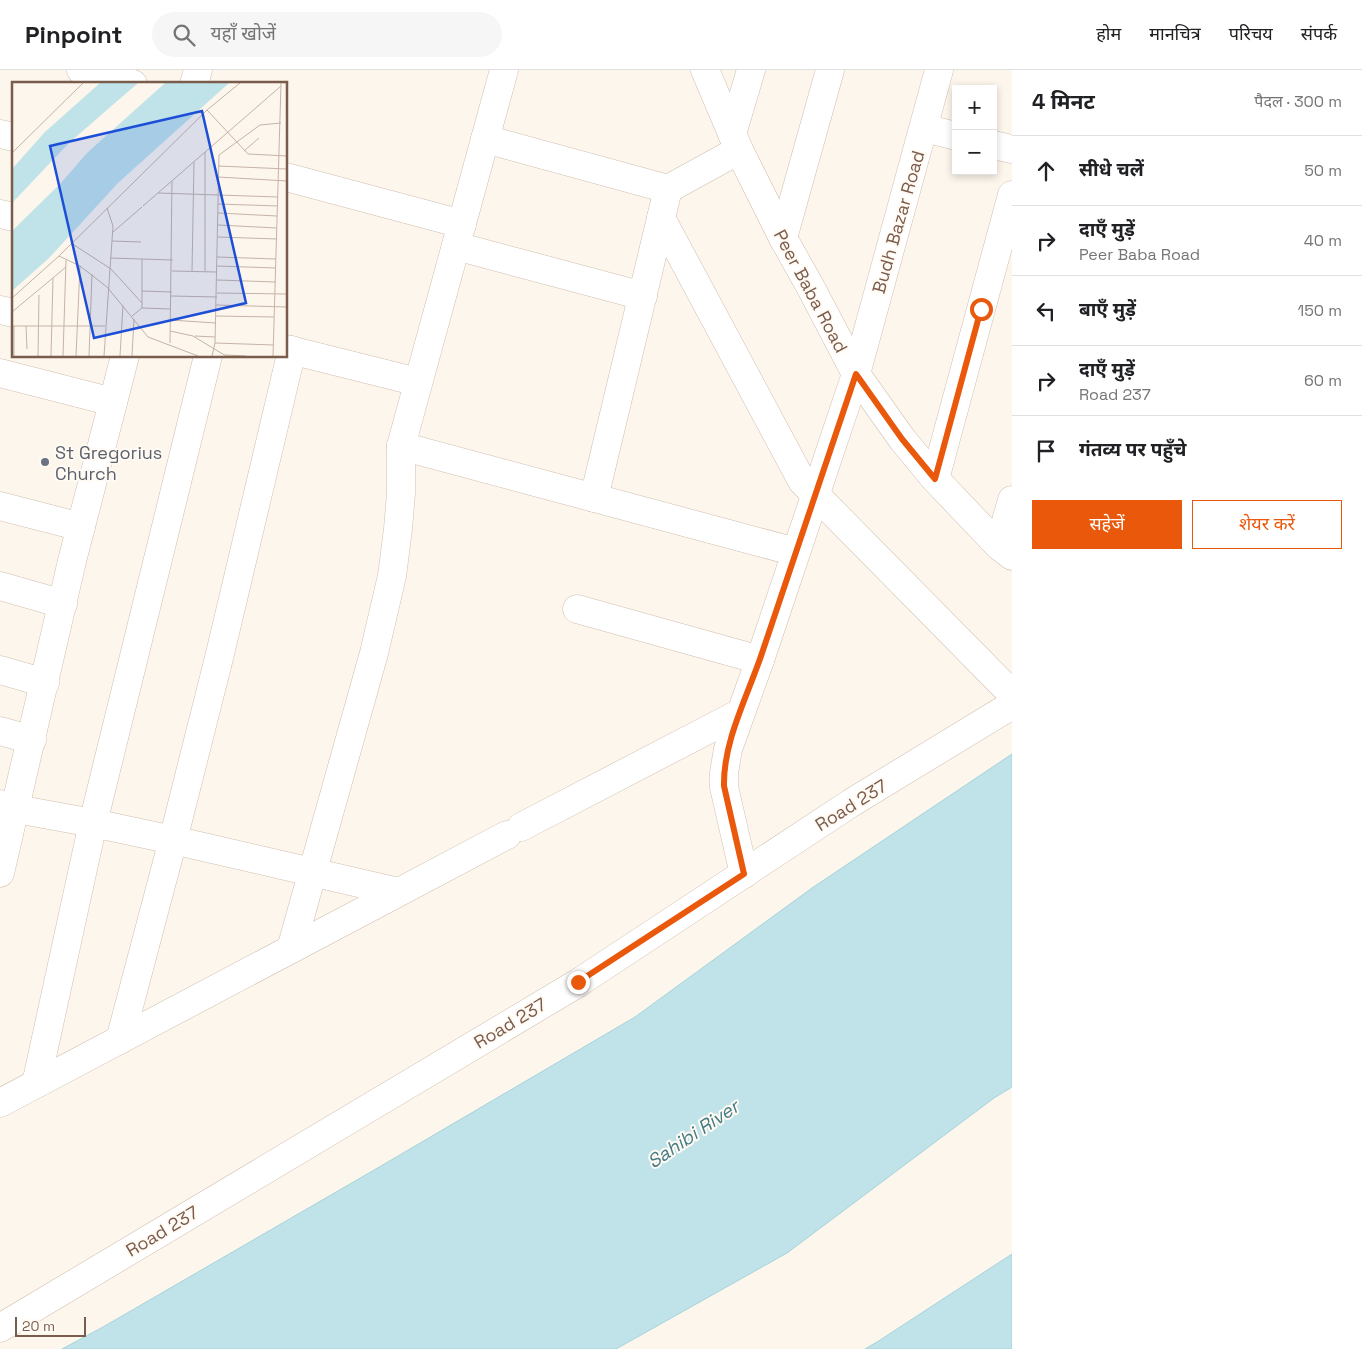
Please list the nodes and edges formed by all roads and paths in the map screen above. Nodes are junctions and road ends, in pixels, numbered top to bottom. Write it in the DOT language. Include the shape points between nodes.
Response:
graph roads {
  1 [pos="81,70"];
  2 [pos="503,70"];
  3 [pos="705,70"];
  4 [pos="750,70"];
  5 [pos="830,70"];
  6 [pos="939,70"];
  7 [pos="126,82"];
  8 [pos="924,128"];
  9 [pos="952,135"];
  10 [pos="485,139"];
  11 [pos="735,142"];
  12 [pos="997,146"];
  13 [pos="1012,149"];
  14 [pos="288,179"];
  15 [pos="668,190"];
  16 [pos="1012,195"];
  17 [pos="661,218"];
  18 [pos="458,235"];
  19 [pos="783,238"];
  20 [pos="643,296"];
  21 [pos="289,350"];
  22 [pos="124,358"];
  23 [pos="208,358"];
  24 [pos="287,358"];
  25 [pos="0,372"];
  26 [pos="856,374"];
  27 [pos="418,382"];
  28 [pos="113,402"];
  29 [pos="401,446"];
  30 [pos="935,479"];
  31 [pos="816,494"];
  32 [pos="594,498"];
  33 [pos="1012,500"];
  34 [pos="0,506"];
  35 [pos="81,527"];
  36 [pos="1005,551"];
  37 [pos="796,552"];
  38 [pos="0,586"];
  39 [pos="63,604"];
  40 [pos="577,609"];
  41 [pos="760,660"];
  42 [pos="0,670"];
  43 [pos="45,683"];
  44 [pos="1012,694"];
  45 [pos="1012,705"];
  46 [pos="740,713"];
  47 [pos="0,731"];
  48 [pos="32,740"];
  49 [pos="8,806"];
  50 [pos="93,823"];
  51 [pos="173,840"];
  52 [pos="0,873"];
  53 [pos="314,873"];
  54 [pos="744,874"];
  55 [pos="398,892"];
  56 [pos="292,949"];
  57 [pos="120,1040"];
  58 [pos="36,1084"];
  59 [pos="0,1103"];
  60 [pos="0,1328"];
  1 -- 7 [label="street"];
  2 -- 10 [label="street"];
  3 -- 11 [label="street, Peer Baba Road"];
  4 -- 11 [label="street"];
  5 -- 19 [label="street"];
  6 -- 8 [label="street, Budh Bazar Road"];
  8 -- 9 [label="street"];
  8 -- 26 [label="street, Budh Bazar Road"];
  10 -- 15 [label="street"];
  10 -- 18 [label="street"];
  11 -- 15 [label="street"];
  11 -- 19 [label="street, Peer Baba Road"];
  12 -- 13 [label="street"];
  14 -- 18 [label="street"];
  15 -- 17 [label="street"];
  16 -- 30 [label="street"];
  17 -- 20 [label="street"];
  17 -- 31 [label="street" via="802,481"];
  18 -- 20 [label="street"];
  18 -- 27 [label="street"];
  19 -- 26 [label="street, Peer Baba Road"];
  20 -- 32 [label="street"];
  21 -- 27 [label="street"];
  22 -- 28 [label="street"];
  23 -- 50 [label="street"];
  24 -- 51 [label="street" via="219,658"];
  25 -- 28 [label="street"];
  26 -- 30 [label="street, Peer Baba Road"];
  26 -- 31 [label="street, Budh Bazar Road"];
  27 -- 29 [label="street"];
  28 -- 35 [label="street"];
  29 -- 32 [label="street"];
  29 -- 53 [label="street" via="401,493 392,576"];
  30 -- 36 [label="street, Peer Baba Road"];
  31 -- 37 [label="street, Budh Bazar Road"];
  31 -- 44 [label="street"];
  32 -- 37 [label="street"];
  33 -- 36 [label="street"];
  34 -- 35 [label="street"];
  35 -- 39 [label="street"];
  37 -- 41 [label="street, Budh Bazar Road"];
  38 -- 39 [label="street"];
  39 -- 43 [label="street"];
  40 -- 41 [label="street"];
  41 -- 46 [label="street, Budh Bazar Road"];
  42 -- 43 [label="street"];
  43 -- 48 [label="street"];
  45 -- 54 [label="street, Road 237" via="851,803"];
  46 -- 54 [label="street, Budh Bazar Road" via="728,749 724,786"];
  46 -- 55 [label="street"];
  47 -- 48 [label="street"];
  48 -- 49 [label="street"];
  49 -- 50 [label="street"];
  49 -- 52 [label="street"];
  50 -- 51 [label="street"];
  50 -- 58 [label="street"];
  51 -- 53 [label="street"];
  51 -- 57 [label="street"];
  53 -- 55 [label="street"];
  53 -- 56 [label="street"];
  54 -- 60 [label="street, Road 237" via="578,982"];
  55 -- 56 [label="street"];
  56 -- 57 [label="street"];
  57 -- 58 [label="street"];
  58 -- 59 [label="street"];
}
